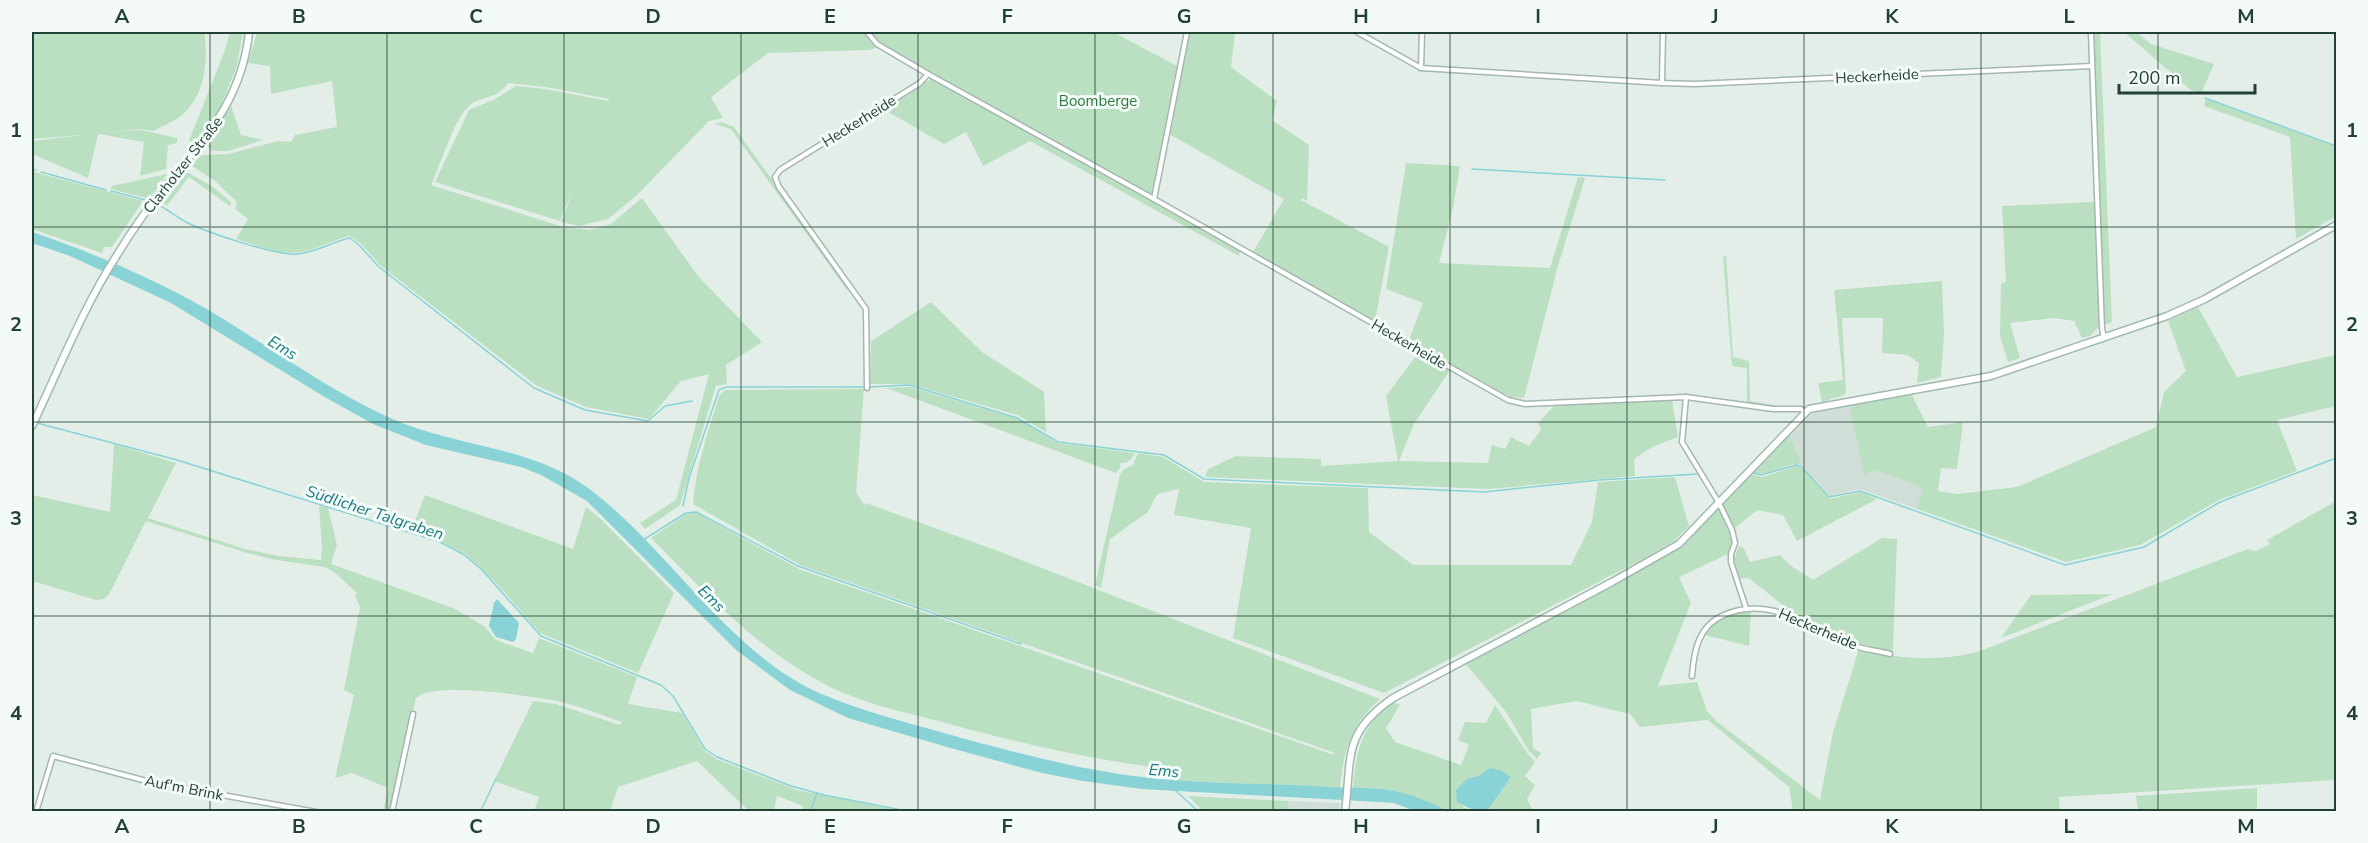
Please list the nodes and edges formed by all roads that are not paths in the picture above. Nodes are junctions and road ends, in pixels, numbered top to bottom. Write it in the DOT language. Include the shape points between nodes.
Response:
graph roads {
  1 [pos="249,32"];
  2 [pos="867,32"];
  3 [pos="1187,32"];
  4 [pos="1357,32"];
  5 [pos="1422,32"];
  6 [pos="1664,32"];
  7 [pos="2091,32"];
  8 [pos="2092,66"];
  9 [pos="1421,68"];
  10 [pos="928,74"];
  11 [pos="1662,83"];
  12 [pos="1154,199"];
  13 [pos="2337,225"];
  14 [pos="2104,337"];
  15 [pos="867,388"];
  16 [pos="1686,397"];
  17 [pos="1805,412"];
  18 [pos="32,426"];
  19 [pos="1719,503"];
  20 [pos="1746,608"];
  21 [pos="1890,654"];
  22 [pos="1692,676"];
  23 [pos="413,714"];
  24 [pos="1345,808"];
  25 [pos="36,812"];
  26 [pos="316,812"];
  27 [pos="392,812"];
  1 -- 18 [label="main road, Clarholzer Straße" via="242,70 225,111 115,258"];
  2 -- 10 [label="street" via="877,44"];
  3 -- 12 [label="street"];
  4 -- 9 [label="street, Heckerheide"];
  5 -- 9 [label="street"];
  6 -- 11 [label="street"];
  7 -- 8 [label="street"];
  8 -- 11 [label="street, Heckerheide"];
  8 -- 14 [label="street"];
  9 -- 11 [label="street, Heckerheide"];
  10 -- 12 [label="street, Heckerheide"];
  10 -- 15 [label="street, Heckerheide" via="920,83 780,170 775,177 866,309"];
  12 -- 16 [label="street, Heckerheide" via="1508,400 1526,404"];
  13 -- 14 [label="main road, Heckerheide" via="2184,309"];
  14 -- 17 [label="main road, Heckerheide" via="1991,375 1817,406"];
  16 -- 17 [label="street, Heckerheide"];
  16 -- 19 [label="street" via="1682,442"];
  17 -- 19 [label="main road, Heckerheide"];
  19 -- 20 [label="street" via="1735,540 1731,562"];
  19 -- 24 [label="main road, Heckerheide" via="1679,544 1393,698 1372,714 1352,749"];
  20 -- 21 [label="street, Heckerheide" via="1783,613 1858,647"];
  20 -- 22 [label="street, Heckerheide" via="1718,618 1704,630 1694,651"];
  23 -- 27 [label="street"];
  25 -- 26 [label="street, Auf'm Brink" via="53,756 150,782"];
}
